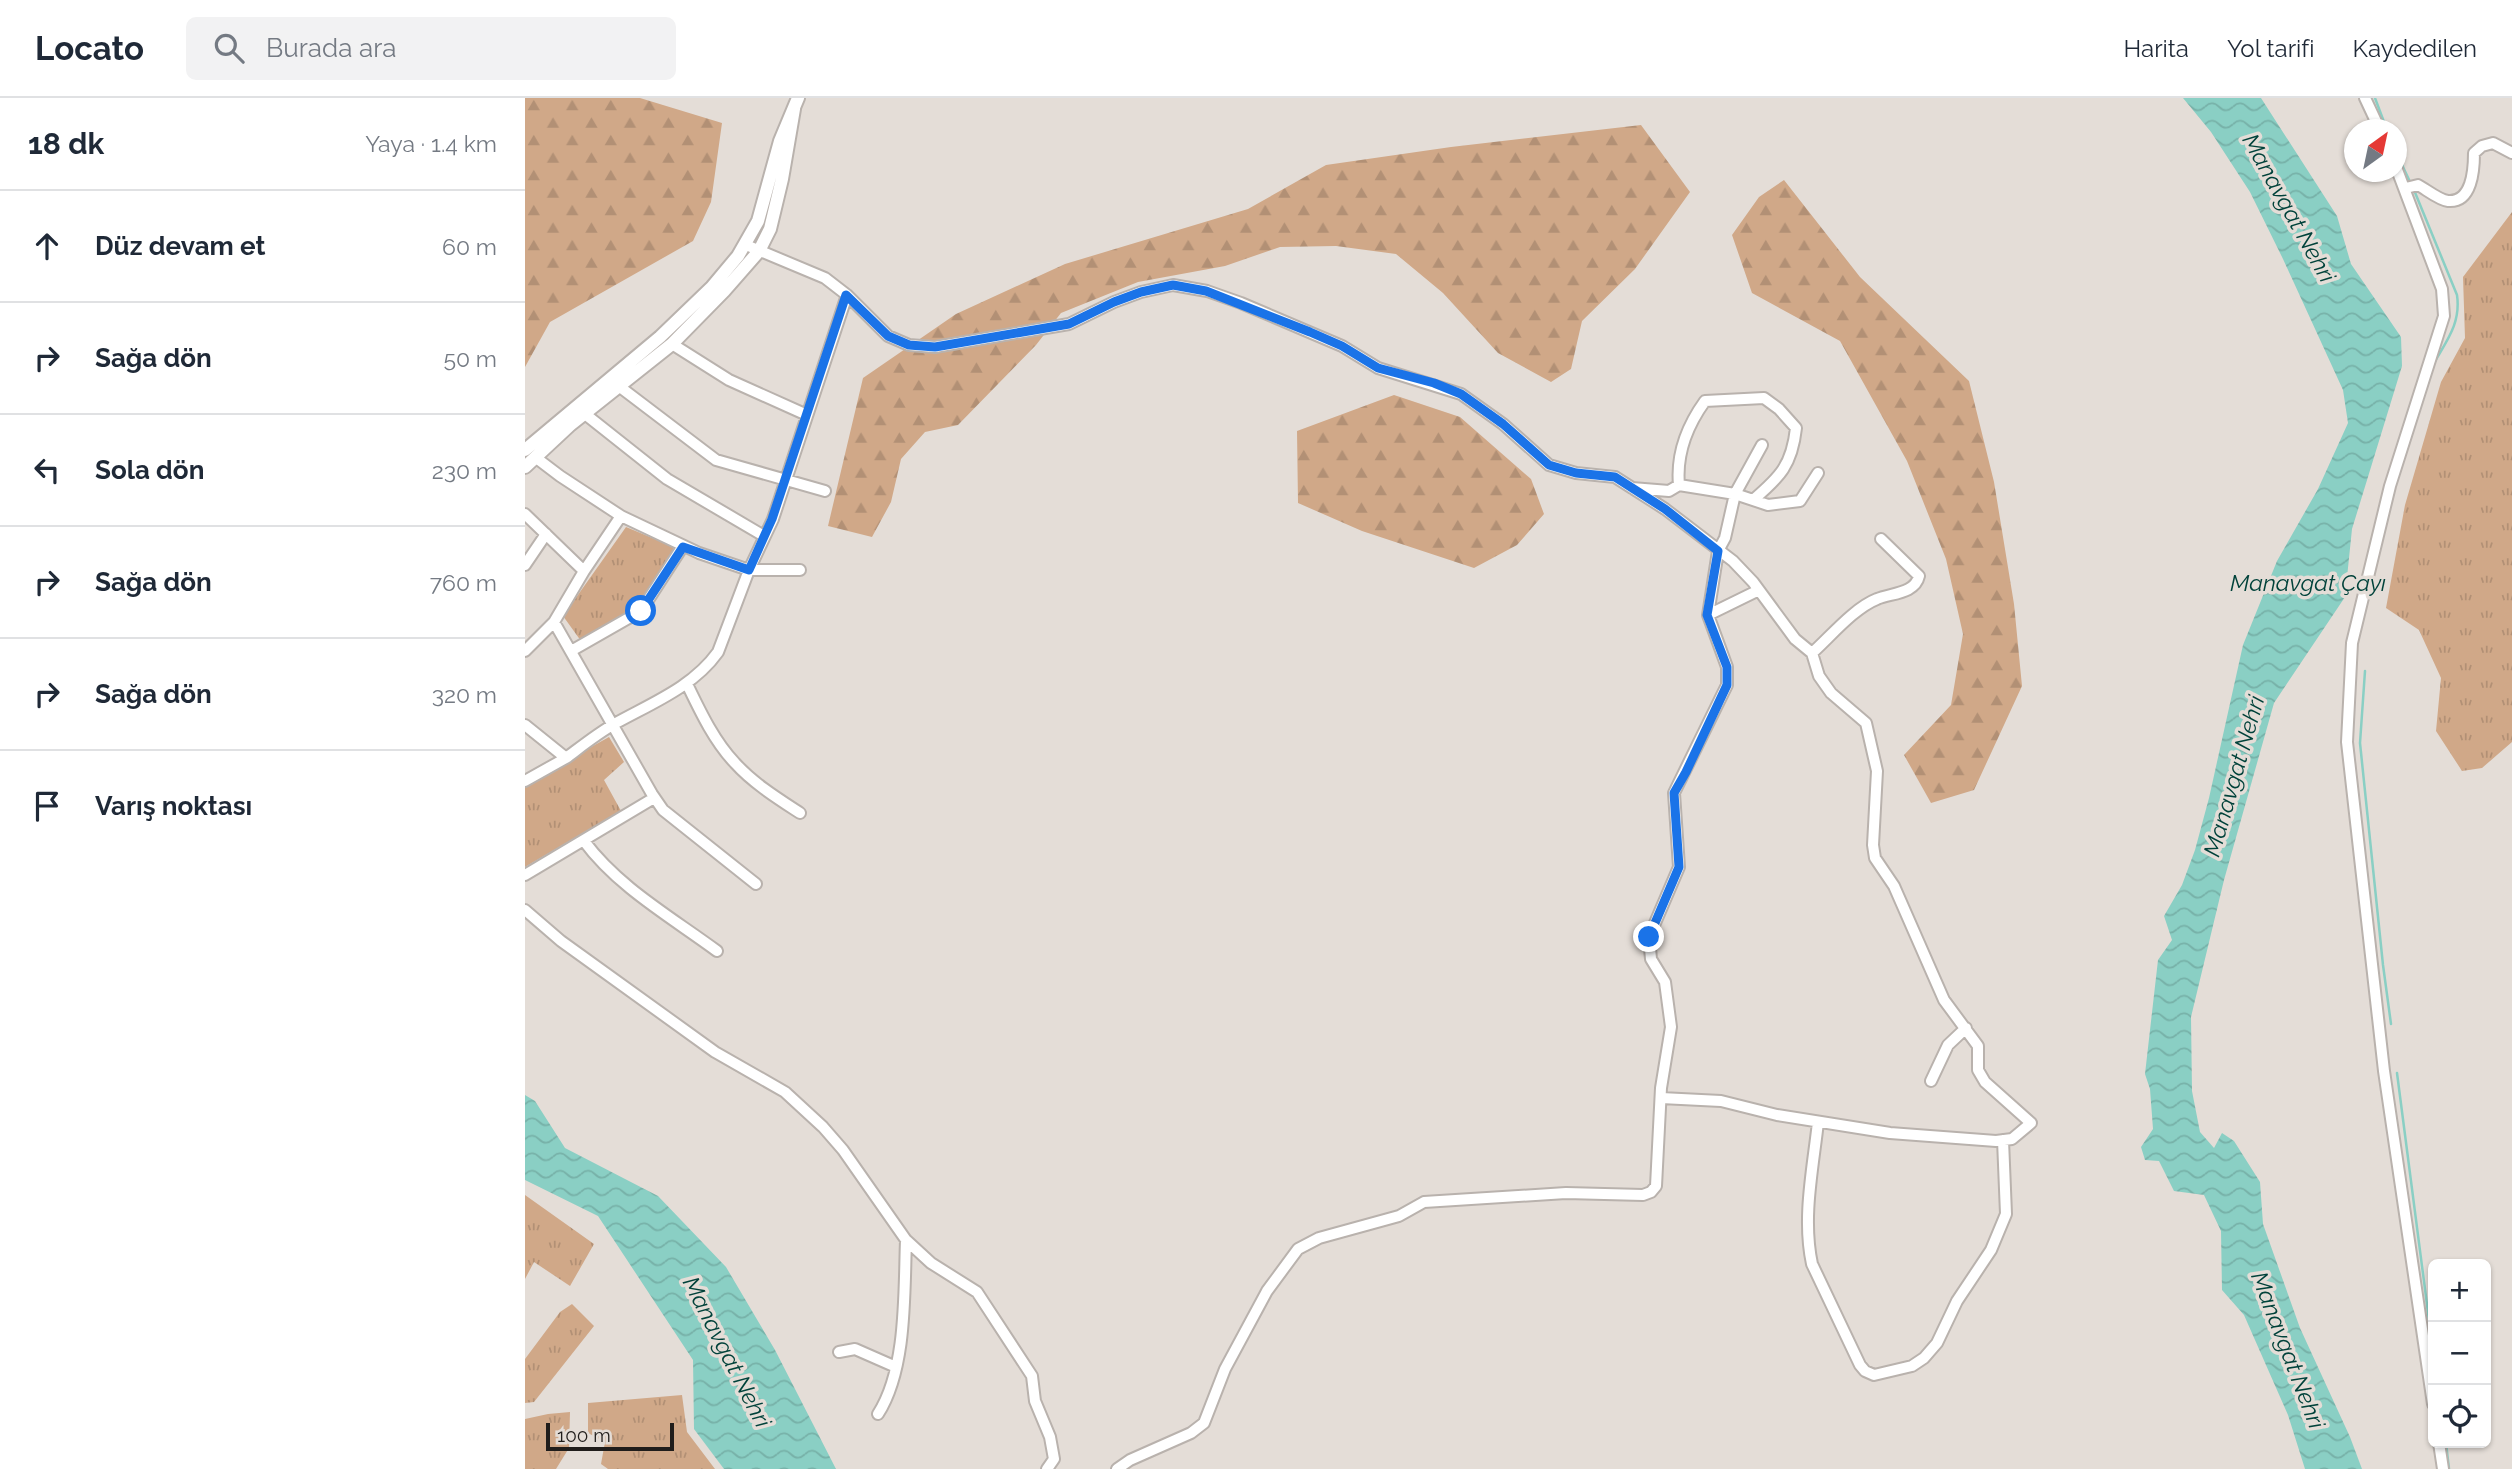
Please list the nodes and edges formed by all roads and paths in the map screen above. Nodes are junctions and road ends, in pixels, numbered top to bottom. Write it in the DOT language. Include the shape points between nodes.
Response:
graph roads {
  1 [pos="2365,98"];
  2 [pos="796,103"];
  3 [pos="2375,119"];
  4 [pos="2512,153"];
  5 [pos="2407,182"];
  6 [pos="2411,187"];
  7 [pos="746,245"];
  8 [pos="759,251"];
  9 [pos="846,295"];
  10 [pos="672,344"];
  11 [pos="619,387"];
  12 [pos="585,414"];
  13 [pos="807,415"];
  14 [pos="1762,445"];
  15 [pos="530,453"];
  16 [pos="525,467"];
  17 [pos="1818,472"];
  18 [pos="785,480"];
  19 [pos="1679,485"];
  20 [pos="1629,487"];
  21 [pos="825,491"];
  22 [pos="1735,494"];
  23 [pos="1753,500"];
  24 [pos="525,514"];
  25 [pos="621,516"];
  26 [pos="546,534"];
  27 [pos="764,536"];
  28 [pos="1881,539"];
  29 [pos="683,547"];
  30 [pos="1718,551"];
  31 [pos="525,565"];
  32 [pos="749,570"];
  33 [pos="800,570"];
  34 [pos="584,571"];
  35 [pos="1759,590"];
  36 [pos="1707,615"];
  37 [pos="554,622"];
  38 [pos="525,651"];
  39 [pos="571,651"];
  40 [pos="1812,653"];
  41 [pos="687,684"];
  42 [pos="525,725"];
  43 [pos="612,726"];
  44 [pos="566,758"];
  45 [pos="525,781"];
  46 [pos="654,797"];
  47 [pos="800,813"];
  48 [pos="584,841"];
  49 [pos="525,875"];
  50 [pos="756,884"];
  51 [pos="525,910"];
  52 [pos="717,951"];
  53 [pos="1966,1028"];
  54 [pos="1931,1081"];
  55 [pos="1661,1098"];
  56 [pos="1818,1122"];
  57 [pos="2003,1140"];
  58 [pos="906,1240"];
  59 [pos="839,1352"];
  60 [pos="896,1367"];
  61 [pos="2430,1385"];
  62 [pos="878,1414"];
  63 [pos="2440,1448"];
  64 [pos="1054,1466"];
  65 [pos="1117,1469"];
  66 [pos="2443,1469"];
  1 -- 3 [label="street"];
  2 -- 7 [label="street"];
  2 -- 8 [label="street" via="782,179"];
  4 -- 6 [label="street" via="2494,143 2482,146 2474,153 2470,185 2457,200 2446,201"];
  5 -- 6 [label="street"];
  6 -- 61 [label="street" via="2442,289 2444,316 2390,486 2355,630 2347,742 2384,1072"];
  7 -- 8 [label="street"];
  7 -- 15 [label="street" via="675,323"];
  8 -- 9 [label="street" via="825,278"];
  8 -- 10 [label="street"];
  9 -- 13 [label="street"];
  9 -- 20 [label="street" via="888,336 909,345 935,347 1069,324 1114,302 1173,285 1206,291 1342,346 1378,368 1461,394 1549,465 1615,477"];
  10 -- 11 [label="street"];
  10 -- 13 [label="street" via="729,380"];
  11 -- 12 [label="street"];
  11 -- 18 [label="street" via="716,460"];
  12 -- 15 [label="street"];
  12 -- 27 [label="street" via="667,479"];
  13 -- 18 [label="street"];
  14 -- 22 [label="street"];
  15 -- 16 [label="street"];
  15 -- 25 [label="street"];
  17 -- 23 [label="street" via="1800,501 1768,505"];
  18 -- 21 [label="street"];
  18 -- 27 [label="street"];
  19 -- 20 [label="street" via="1669,492"];
  19 -- 22 [label="street"];
  19 -- 23 [label="street" via="1684,435 1705,401 1764,398 1796,428 1795,442 1788,465"];
  20 -- 30 [label="street"];
  22 -- 23 [label="street"];
  22 -- 30 [label="street"];
  24 -- 26 [label="street"];
  25 -- 29 [label="street"];
  25 -- 34 [label="street"];
  26 -- 31 [label="street"];
  26 -- 34 [label="street"];
  27 -- 32 [label="street"];
  28 -- 40 [label="street" via="1912,567 1918,581 1901,593 1875,600"];
  29 -- 32 [label="street"];
  29 -- 39 [label="street" via="641,611"];
  30 -- 35 [label="street"];
  30 -- 36 [label="street"];
  32 -- 33 [label="street"];
  32 -- 41 [label="street" via="717,652"];
  34 -- 37 [label="street"];
  35 -- 36 [label="street"];
  35 -- 40 [label="street" via="1795,639"];
  36 -- 55 [label="street" via="1727,667 1727,685 1674,793 1679,867 1649,937 1651,959 1665,982 1671,1027"];
  37 -- 38 [label="street"];
  37 -- 39 [label="street"];
  39 -- 43 [label="street"];
  40 -- 53 [label="street" via="1819,676 1831,693 1865,723 1877,771 1875,858 1894,886 1944,1000"];
  41 -- 43 [label="street"];
  41 -- 47 [label="street" via="733,762"];
  42 -- 44 [label="street"];
  43 -- 44 [label="street"];
  43 -- 46 [label="street"];
  44 -- 45 [label="street"];
  46 -- 48 [label="street"];
  46 -- 50 [label="street" via="676,822"];
  48 -- 49 [label="street"];
  48 -- 52 [label="street" via="618,879"];
  51 -- 58 [label="street" via="715,1052 785,1092 843,1150"];
  53 -- 54 [label="street" via="1948,1045"];
  53 -- 57 [label="street" via="1978,1046 1979,1070 1985,1082 2031,1124"];
  55 -- 56 [label="street" via="1721,1101"];
  55 -- 65 [label="street" via="1656,1186 1651,1192 1424,1202 1399,1216 1319,1238 1298,1249 1267,1291 1204,1423"];
  56 -- 57 [label="street" via="1890,1133"];
  56 -- 57 [label="street" via="1809,1247 1860,1365 1874,1375 1912,1366 1924,1358 1991,1250 2006,1214"];
  58 -- 60 [label="street"];
  58 -- 64 [label="street" via="931,1263 977,1292 1032,1376"];
  59 -- 60 [label="street" via="855,1349"];
  60 -- 62 [label="street"];
  63 -- 66 [label="street"];
}
